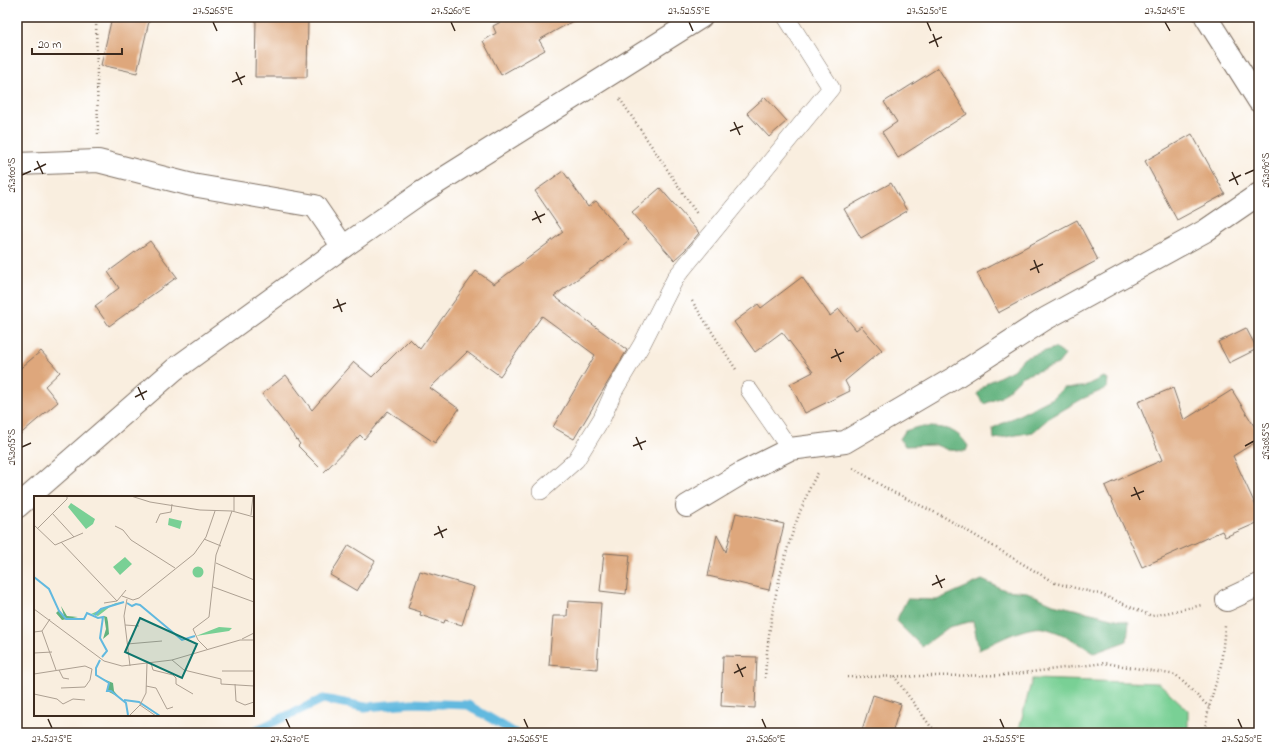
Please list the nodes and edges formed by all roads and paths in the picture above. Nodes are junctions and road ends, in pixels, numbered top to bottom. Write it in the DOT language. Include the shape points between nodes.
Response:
graph roads {
  1 [pos="96,17"];
  2 [pos="786,17"];
  3 [pos="1206,17"];
  4 [pos="696,18"];
  5 [pos="609,75"];
  6 [pos="1259,101"];
  7 [pos="98,161"];
  8 [pos="17,164"];
  9 [pos="1259,194"];
  10 [pos="711,234"];
  11 [pos="343,247"];
  12 [pos="676,277"];
  13 [pos="749,390"];
  14 [pos="790,449"];
  15 [pos="850,466"];
  16 [pos="819,471"];
  17 [pos="541,491"];
  18 [pos="687,506"];
  19 [pos="17,507"];
  20 [pos="1259,585"];
  21 [pos="1227,600"];
  22 [pos="894,676"];
  23 [pos="847,677"];
  24 [pos="765,678"];
  25 [pos="1209,707"];
  26 [pos="942,733"];
  27 [pos="1204,733"];
  1 -- 7 [label="path"];
  2 -- 10 [label="lane" via="831,88"];
  3 -- 6 [label="street"];
  4 -- 5 [label="street"];
  5 -- 10 [label="path" via="623,104"];
  5 -- 11 [label="street" via="419,194"];
  7 -- 8 [label="street"];
  7 -- 11 [label="street" via="192,185 316,206"];
  9 -- 14 [label="street" via="1205,231 1045,319 954,378 845,442"];
  10 -- 12 [label="lane"];
  11 -- 19 [label="street" via="175,369"];
  12 -- 13 [label="path"];
  12 -- 17 [label="lane" via="602,418 576,460"];
  13 -- 14 [label="lane"];
  14 -- 18 [label="street" via="742,473"];
  15 -- 21 [label="path" via="889,490 944,517 1055,583 1100,594 1152,616"];
  16 -- 24 [label="path" via="812,482 788,544 767,641"];
  20 -- 21 [label="street"];
  21 -- 25 [label="path" via="1221,665"];
  22 -- 23 [label="path"];
  22 -- 25 [label="path" via="1007,675 1105,664 1176,675"];
  22 -- 26 [label="path" via="931,727"];
  25 -- 27 [label="path"];
}
